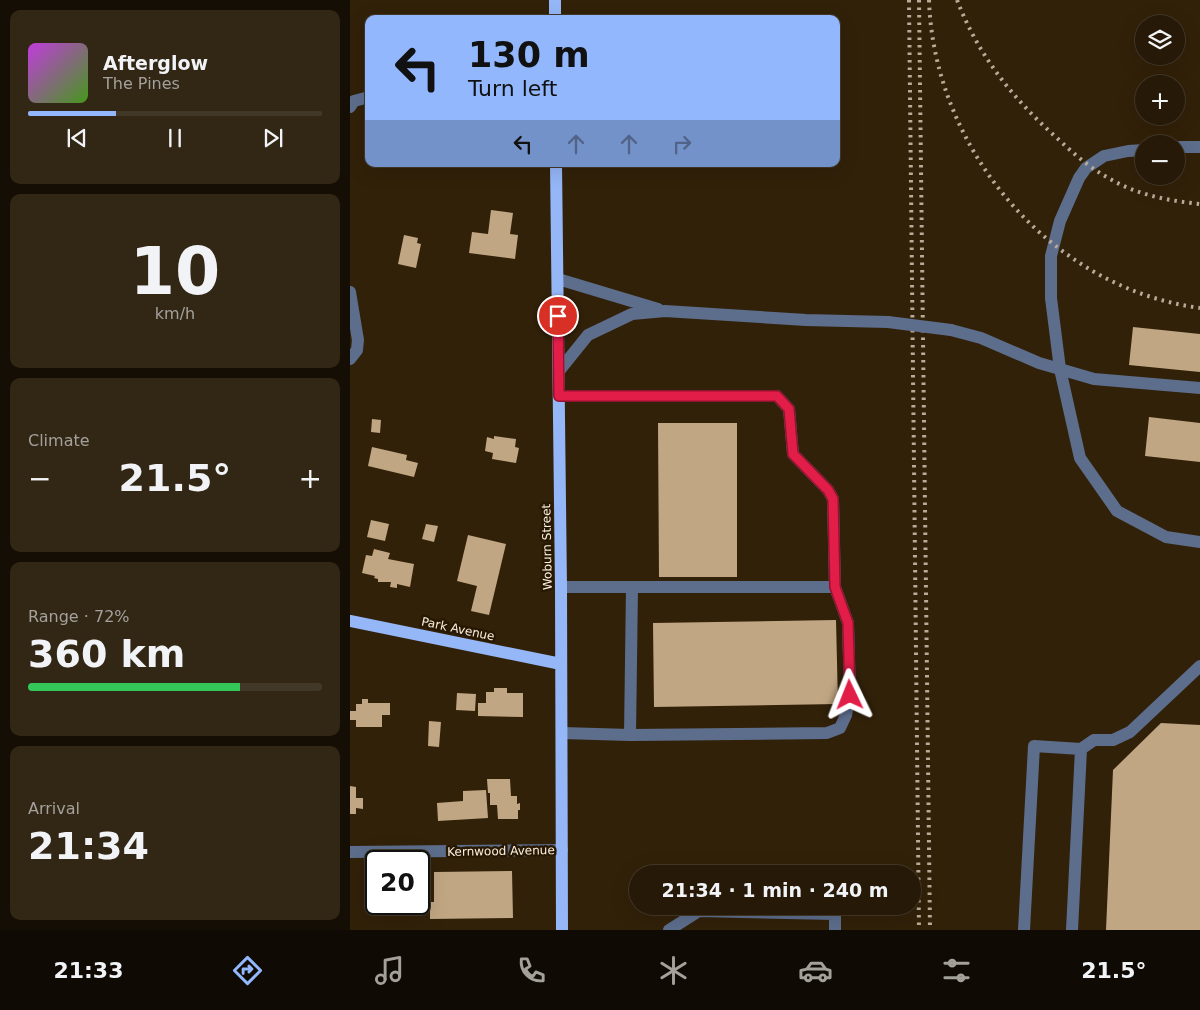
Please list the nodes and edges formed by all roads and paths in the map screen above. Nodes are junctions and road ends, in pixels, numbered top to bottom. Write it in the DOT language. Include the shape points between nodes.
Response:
graph roads {
  1 [pos="555,0"];
  2 [pos="555,15"];
  3 [pos="365,98"];
  4 [pos="350,107"];
  5 [pos="1200,147"];
  6 [pos="1185,148"];
  7 [pos="1135,150"];
  8 [pos="556,167"];
  9 [pos="558,279"];
  10 [pos="350,292"];
  11 [pos="665,311"];
  12 [pos="350,358"];
  13 [pos="1060,369"];
  14 [pos="559,371"];
  15 [pos="1200,388"];
  16 [pos="559,396"];
  17 [pos="1200,542"];
  18 [pos="561,587"];
  19 [pos="632,587"];
  20 [pos="835,587"];
  21 [pos="350,621"];
  22 [pos="561,664"];
  23 [pos="1200,666"];
  24 [pos="562,733"];
  25 [pos="630,735"];
  26 [pos="1081,748"];
  27 [pos="562,850"];
  28 [pos="350,852"];
  29 [pos="562,930"];
  30 [pos="669,930"];
  31 [pos="835,930"];
  32 [pos="1024,930"];
  33 [pos="1072,930"];
  1 -- 2 [label="main road"];
  3 -- 4 [label="street" via="354,101"];
  5 -- 6 [label="street"];
  7 -- 13 [label="street" via="1104,156 1086,168 1060,221 1052,256 1051,298"];
  8 -- 9 [label="main road, Woburn Street"];
  9 -- 11 [label="street"];
  9 -- 14 [label="main road, Woburn Street"];
  10 -- 12 [label="street" via="358,340 358,350"];
  11 -- 13 [label="street, bridge" via="888,322 951,330 981,338"];
  11 -- 14 [label="street" via="632,314 588,335"];
  13 -- 15 [label="street" via="1094,379"];
  13 -- 17 [label="street" via="1080,458 1117,511 1166,537"];
  14 -- 16 [label="main road, Woburn Street"];
  16 -- 18 [label="main road, Woburn Street"];
  16 -- 20 [label="street" via="777,396 789,409 793,454 833,499"];
  18 -- 19 [label="street"];
  18 -- 22 [label="main road, Woburn Street"];
  19 -- 20 [label="street"];
  19 -- 25 [label="street"];
  20 -- 25 [label="street" via="848,623 850,695 840,728 828,732"];
  21 -- 22 [label="main road, Park Avenue"];
  22 -- 24 [label="main road, Woburn Street"];
  23 -- 26 [label="street" via="1130,732 1113,740 1094,740"];
  24 -- 25 [label="street"];
  24 -- 27 [label="main road, Woburn Street"];
  26 -- 32 [label="street" via="1034,746"];
  26 -- 33 [label="street"];
  27 -- 28 [label="street, Kernwood Avenue"];
  27 -- 29 [label="main road, Woburn Street"];
  30 -- 31 [label="street" via="700,911 835,914"];
}
